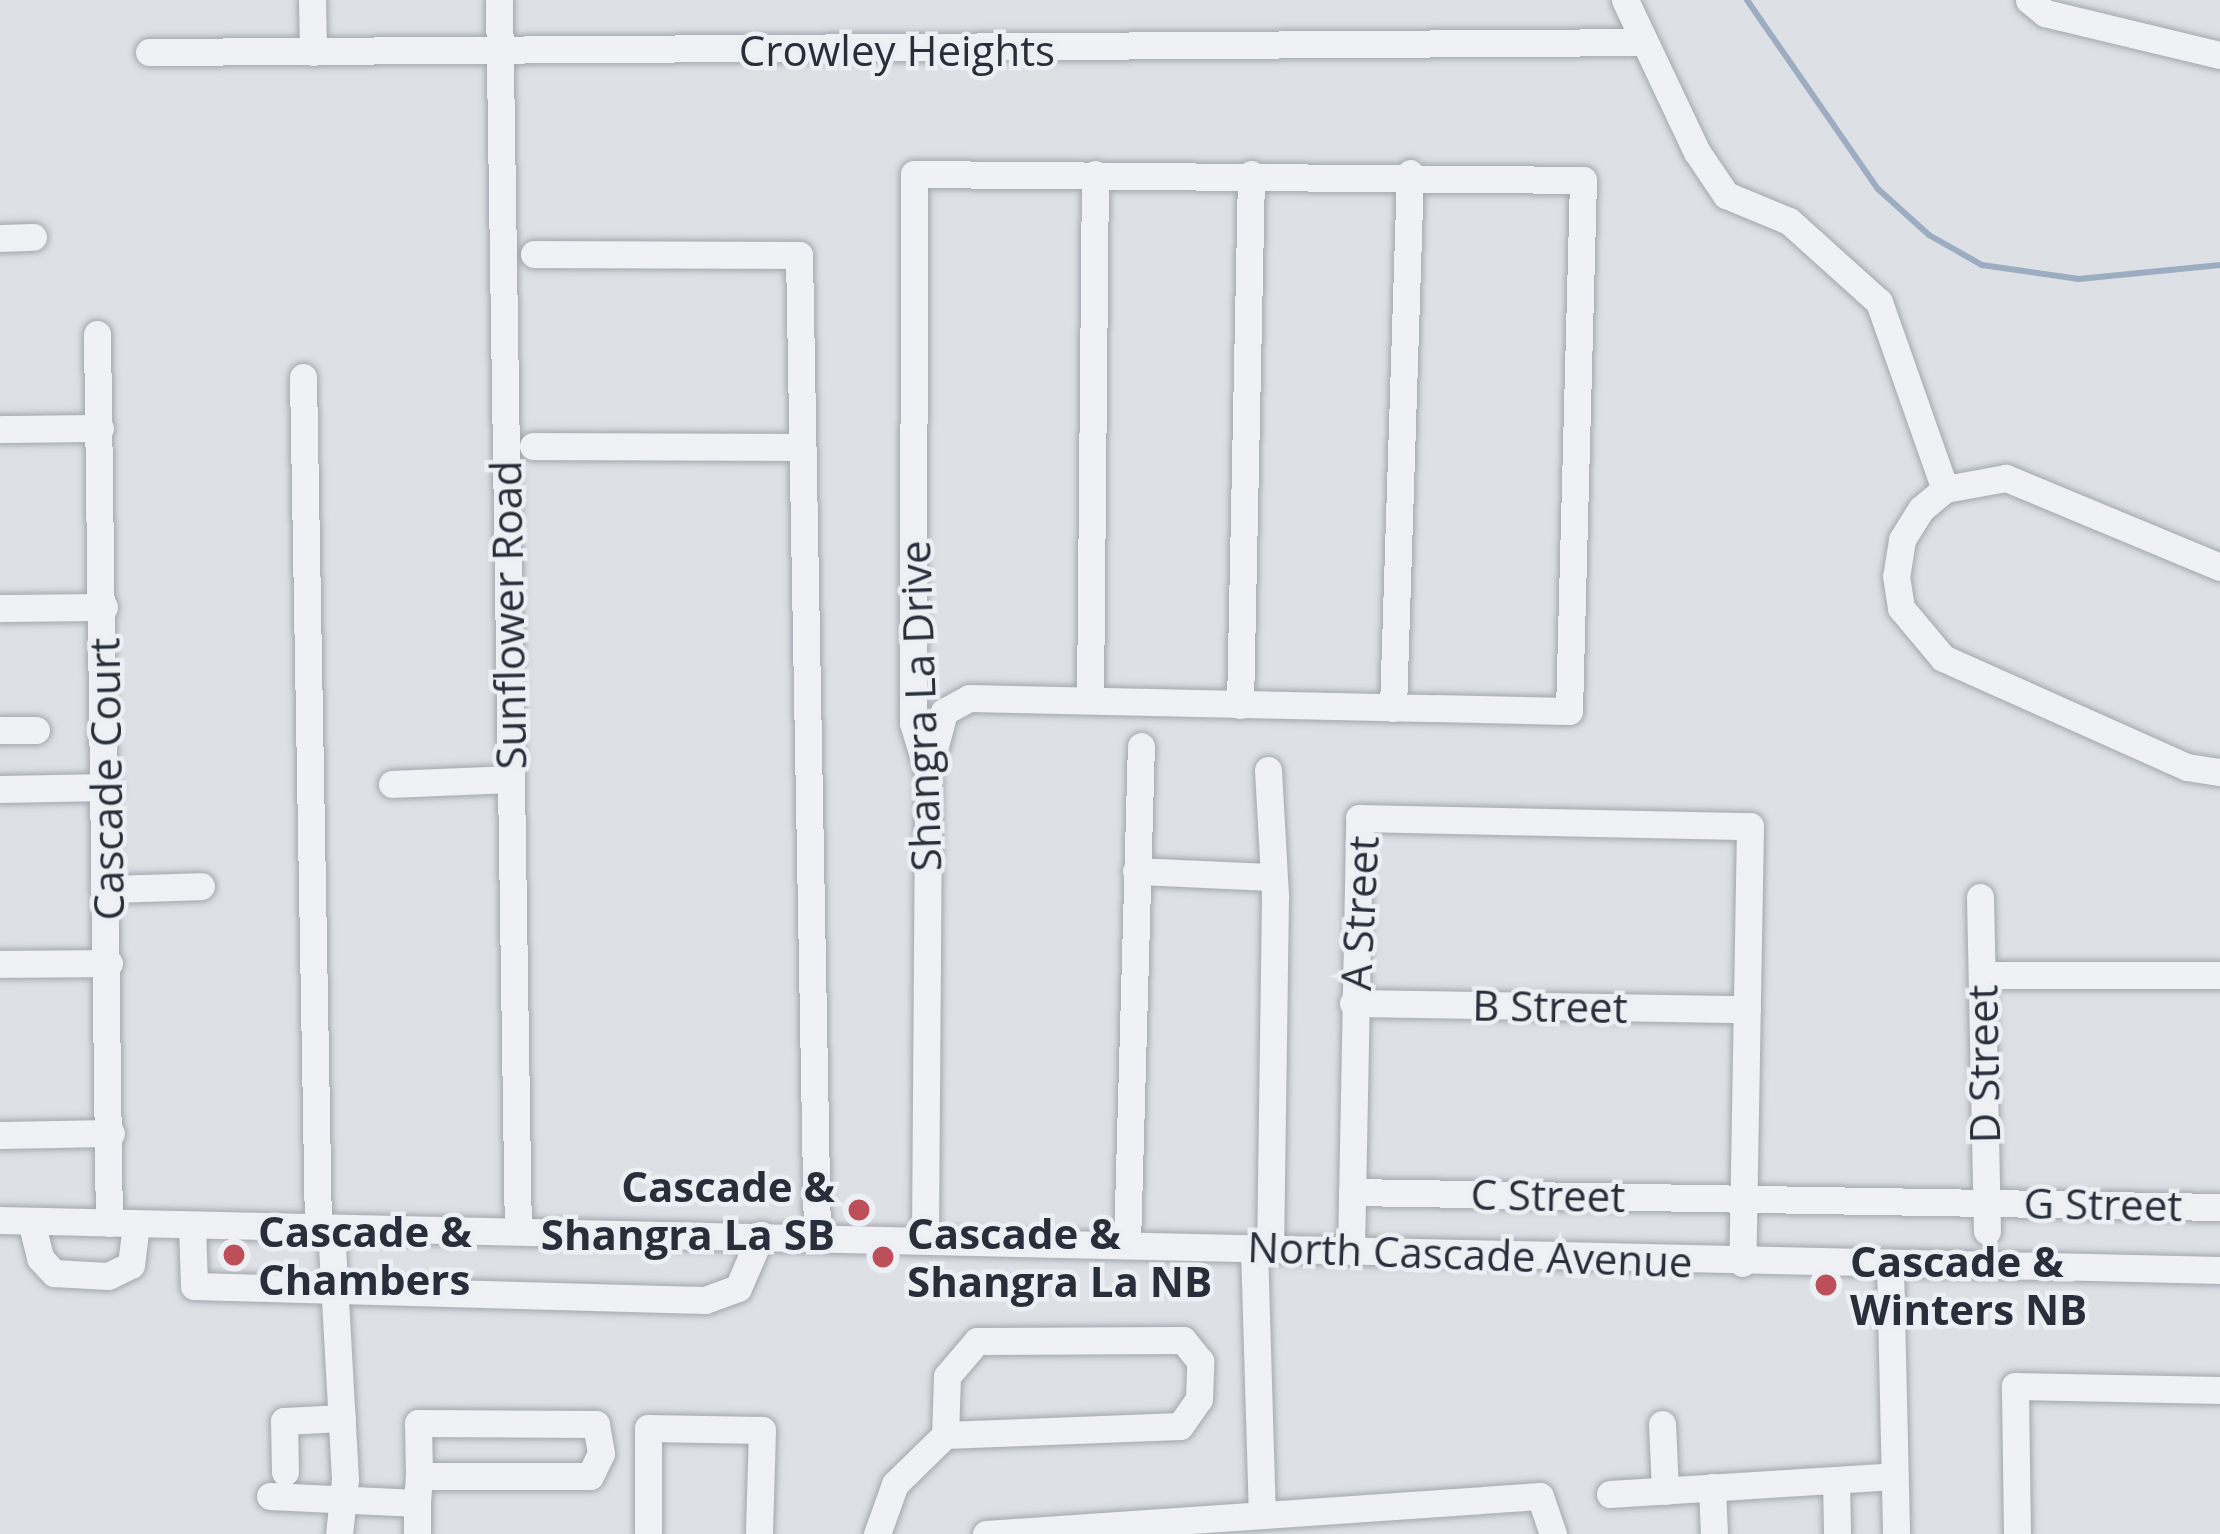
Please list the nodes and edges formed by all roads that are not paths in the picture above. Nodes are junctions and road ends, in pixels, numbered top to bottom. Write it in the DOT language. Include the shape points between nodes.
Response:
graph roads {
  1 [pos="312,0"];
  2 [pos="499,0"];
  3 [pos="1625,0"];
  4 [pos="2029,0"];
  5 [pos="1644,42"];
  6 [pos="499,51"];
  7 [pos="149,52"];
  8 [pos="313,52"];
  9 [pos="2220,55"];
  10 [pos="1410,173"];
  11 [pos="1095,174"];
  12 [pos="1251,174"];
  13 [pos="33,237"];
  14 [pos="0,238"];
  15 [pos="534,254"];
  16 [pos="97,334"];
  17 [pos="303,377"];
  18 [pos="100,428"];
  19 [pos="0,429"];
  20 [pos="533,446"];
  21 [pos="802,447"];
  22 [pos="1946,489"];
  23 [pos="2220,567"];
  24 [pos="104,607"];
  25 [pos="0,608"];
  26 [pos="1090,700"];
  27 [pos="1240,705"];
  28 [pos="1393,708"];
  29 [pos="0,730"];
  30 [pos="36,730"];
  31 [pos="1141,746"];
  32 [pos="1268,770"];
  33 [pos="928,772"];
  34 [pos="2220,772"];
  35 [pos="510,779"];
  36 [pos="392,784"];
  37 [pos="106,787"];
  38 [pos="0,789"];
  39 [pos="1136,872"];
  40 [pos="1268,877"];
  41 [pos="202,886"];
  42 [pos="108,889"];
  43 [pos="1980,897"];
  44 [pos="109,963"];
  45 [pos="0,964"];
  46 [pos="1982,975"];
  47 [pos="2220,975"];
  48 [pos="1353,1003"];
  49 [pos="1747,1009"];
  50 [pos="111,1133"];
  51 [pos="0,1135"];
  52 [pos="1352,1192"];
  53 [pos="1744,1198"];
  54 [pos="1986,1201"];
  55 [pos="2220,1207"];
  56 [pos="0,1220"];
  57 [pos="31,1221"];
  58 [pos="123,1224"];
  59 [pos="192,1225"];
  60 [pos="325,1228"];
  61 [pos="518,1230"];
  62 [pos="761,1235"];
  63 [pos="817,1236"];
  64 [pos="925,1238"];
  65 [pos="1127,1244"];
  66 [pos="1987,1247"];
  67 [pos="1262,1248"];
  68 [pos="1351,1251"];
  69 [pos="1742,1263"];
  70 [pos="1890,1266"];
  71 [pos="2220,1270"];
  72 [pos="334,1287"];
  73 [pos="2220,1390"];
  74 [pos="342,1418"];
  75 [pos="1662,1424"];
  76 [pos="945,1435"];
  77 [pos="1894,1476"];
  78 [pos="1836,1480"];
  79 [pos="1712,1487"];
  80 [pos="418,1490"];
  81 [pos="1665,1491"];
  82 [pos="1610,1494"];
  83 [pos="344,1495"];
  84 [pos="1262,1514"];
  85 [pos="340,1534"];
  86 [pos="417,1534"];
  87 [pos="648,1534"];
  88 [pos="759,1534"];
  89 [pos="877,1534"];
  90 [pos="986,1534"];
  91 [pos="1552,1534"];
  92 [pos="1714,1534"];
  93 [pos="1837,1534"];
  94 [pos="1896,1534"];
  95 [pos="2017,1534"];
  1 -- 8 [label="street"];
  2 -- 6 [label="street, Sunflower Road"];
  3 -- 5 [label="street"];
  4 -- 9 [label="street" via="2045,13"];
  5 -- 6 [label="street, Crowley Heights"];
  5 -- 22 [label="street" via="1726,195 1789,221 1879,302"];
  6 -- 8 [label="street, Crowley Heights"];
  6 -- 35 [label="street, Sunflower Road"];
  7 -- 8 [label="street, Crowley Heights"];
  10 -- 12 [label="street"];
  10 -- 28 [label="street"];
  10 -- 28 [label="street" via="1577,176 1588,189 1569,711"];
  11 -- 12 [label="street"];
  11 -- 26 [label="street"];
  11 -- 33 [label="street, Shangra La Drive" via="914,174 913,723"];
  12 -- 27 [label="street"];
  13 -- 14 [label="street"];
  15 -- 21 [label="street" via="799,255"];
  16 -- 18 [label="street, Cascade Court"];
  17 -- 60 [label="street"];
  18 -- 19 [label="street"];
  18 -- 24 [label="street, Cascade Court"];
  20 -- 21 [label="street"];
  21 -- 63 [label="street"];
  22 -- 23 [label="street" via="2006,478"];
  22 -- 34 [label="street" via="1902,540 1896,576 1915,632 1943,658 2187,766"];
  24 -- 25 [label="street"];
  24 -- 37 [label="street, Cascade Court"];
  26 -- 27 [label="street"];
  26 -- 33 [label="street" via="954,703"];
  27 -- 28 [label="street"];
  29 -- 30 [label="street"];
  31 -- 39 [label="street"];
  32 -- 40 [label="street"];
  33 -- 64 [label="street, Shangra La Drive"];
  35 -- 36 [label="street"];
  35 -- 61 [label="street, Sunflower Road"];
  37 -- 38 [label="street"];
  37 -- 42 [label="street, Cascade Court"];
  39 -- 40 [label="street"];
  39 -- 65 [label="street"];
  40 -- 67 [label="street" via="1275,897"];
  41 -- 42 [label="street"];
  42 -- 44 [label="street, Cascade Court"];
  43 -- 46 [label="street, D Street"];
  44 -- 45 [label="street"];
  44 -- 50 [label="street, Cascade Court"];
  46 -- 47 [label="street"];
  46 -- 54 [label="street, D Street"];
  48 -- 49 [label="street, B Street"];
  48 -- 49 [label="street, A Street" via="1358,818 1750,826"];
  48 -- 52 [label="street, A Street"];
  49 -- 53 [label="street"];
  50 -- 51 [label="street"];
  50 -- 58 [label="street, Cascade Court"];
  52 -- 53 [label="street, C Street"];
  52 -- 68 [label="street, A Street"];
  53 -- 54 [label="street, C Street"];
  53 -- 69 [label="street"];
  54 -- 55 [label="street, G Street"];
  54 -- 66 [label="street, D Street"];
  56 -- 57 [label="street, North Cascade Avenue"];
  57 -- 58 [label="street, North Cascade Avenue"];
  57 -- 58 [label="street" via="40,1258 54,1273 108,1276 131,1265"];
  58 -- 59 [label="street, North Cascade Avenue"];
  59 -- 60 [label="street, North Cascade Avenue"];
  59 -- 72 [label="street" via="194,1286"];
  60 -- 61 [label="street, North Cascade Avenue"];
  60 -- 72 [label="street"];
  61 -- 62 [label="street, North Cascade Avenue"];
  62 -- 63 [label="street, North Cascade Avenue"];
  62 -- 72 [label="street" via="737,1288 705,1300"];
  63 -- 64 [label="street, North Cascade Avenue"];
  64 -- 65 [label="street, North Cascade Avenue"];
  65 -- 67 [label="street, North Cascade Avenue"];
  66 -- 70 [label="street, North Cascade Avenue"];
  66 -- 71 [label="street, North Cascade Avenue"];
  67 -- 68 [label="street, North Cascade Avenue"];
  67 -- 84 [label="street"];
  68 -- 69 [label="street, North Cascade Avenue"];
  69 -- 70 [label="street, North Cascade Avenue"];
  70 -- 77 [label="street"];
  72 -- 74 [label="street"];
  73 -- 95 [label="street" via="2015,1386"];
  74 -- 83 [label="street"];
  74 -- 83 [label="street" via="284,1421 277,1484"];
  75 -- 81 [label="street"];
  76 -- 76 [label="street" via="1180,1426 1199,1399 1200,1361 1183,1340 976,1341 947,1376"];
  76 -- 89 [label="street" via="895,1484"];
  77 -- 78 [label="street"];
  77 -- 94 [label="street"];
  78 -- 79 [label="street"];
  78 -- 93 [label="street"];
  79 -- 81 [label="street"];
  79 -- 92 [label="street"];
  80 -- 80 [label="street" via="590,1476 602,1454 596,1424 418,1423"];
  80 -- 83 [label="street"];
  80 -- 86 [label="street"];
  81 -- 82 [label="street"];
  83 -- 85 [label="street"];
  84 -- 90 [label="street"];
  84 -- 91 [label="street" via="1540,1496"];
  87 -- 88 [label="street" via="648,1428 762,1430"];
}
